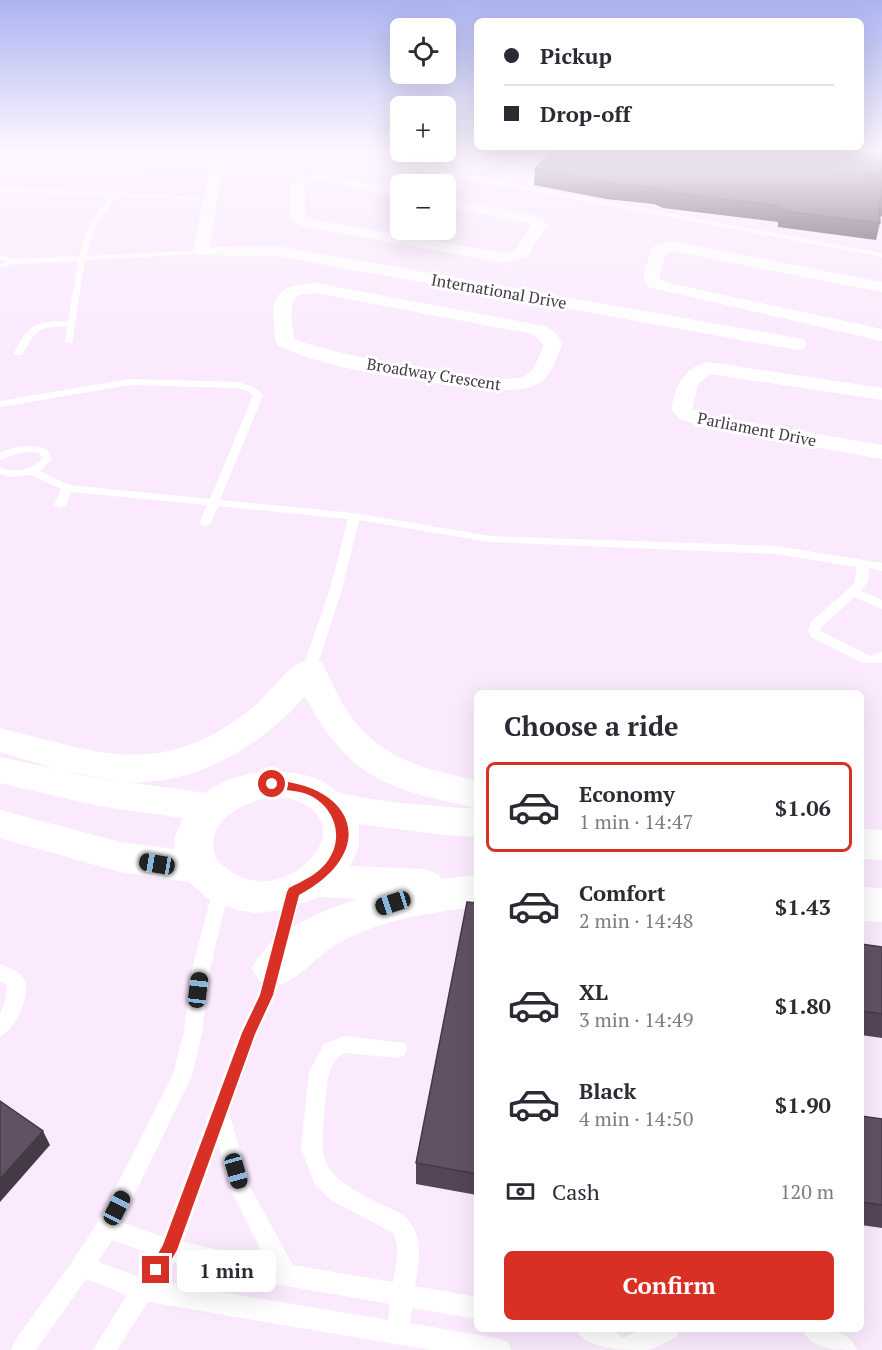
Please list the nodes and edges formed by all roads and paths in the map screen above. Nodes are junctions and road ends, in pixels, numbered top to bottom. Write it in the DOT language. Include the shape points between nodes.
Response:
graph roads {
  1 [pos="98,214"];
  2 [pos="208,214"];
  3 [pos="297,214"];
  4 [pos="507,214"];
  5 [pos="664,214"];
  6 [pos="390,238"];
  7 [pos="398,240"];
  8 [pos="409,242"];
  9 [pos="427,245"];
  10 [pos="201,252"];
  11 [pos="882,255"];
  12 [pos="0,258"];
  13 [pos="83,259"];
  14 [pos="13,262"];
  15 [pos="0,266"];
  16 [pos="395,273"];
  17 [pos="882,287"];
  18 [pos="375,298"];
  19 [pos="774,311"];
  20 [pos="796,316"];
  21 [pos="72,323"];
  22 [pos="882,335"];
  23 [pos="773,341"];
  24 [pos="69,342"];
  25 [pos="797,344"];
  26 [pos="19,353"];
  27 [pos="774,377"];
  28 [pos="800,381"];
  29 [pos="882,394"];
  30 [pos="0,404"];
  31 [pos="5,438"];
  32 [pos="11,451"];
  33 [pos="882,452"];
  34 [pos="0,457"];
  35 [pos="32,471"];
  36 [pos="2,473"];
  37 [pos="67,488"];
  38 [pos="214,502"];
  39 [pos="60,505"];
  40 [pos="354,516"];
  41 [pos="205,523"];
  42 [pos="863,564"];
  43 [pos="882,567"];
  44 [pos="852,591"];
  45 [pos="882,604"];
  46 [pos="882,657"];
  47 [pos="309,670"];
  48 [pos="0,740"];
  49 [pos="0,770"];
  50 [pos="474,793"];
  51 [pos="332,806"];
  52 [pos="212,808"];
  53 [pos="474,823"];
  54 [pos="0,824"];
  55 [pos="864,844"];
  56 [pos="882,845"];
  57 [pos="210,879"];
  58 [pos="304,886"];
  59 [pos="474,886"];
  60 [pos="474,891"];
  61 [pos="864,904"];
  62 [pos="882,905"];
  63 [pos="274,968"];
  64 [pos="0,972"];
  65 [pos="0,1028"];
  66 [pos="398,1049"];
  67 [pos="220,1113"];
  68 [pos="107,1228"];
  69 [pos="169,1250"];
  70 [pos="82,1267"];
  71 [pos="286,1275"];
  72 [pos="144,1290"];
  73 [pos="404,1294"];
  74 [pos="474,1307"];
  75 [pos="398,1332"];
  76 [pos="593,1332"];
  77 [pos="662,1332"];
  78 [pos="818,1332"];
  79 [pos="22,1350"];
  80 [pos="104,1350"];
  81 [pos="500,1350"];
  82 [pos="621,1350"];
  83 [pos="846,1350"];
  1 -- 13 [label="lane"];
  2 -- 10 [label="street"];
  3 -- 6 [label="street" via="306,223"];
  4 -- 9 [label="street" via="539,222 522,253 496,257"];
  5 -- 11 [label="lane"];
  7 -- 8 [label="street"];
  8 -- 9 [label="street"];
  8 -- 16 [label="street"];
  9 -- 16 [label="street"];
  10 -- 13 [label="lane"];
  10 -- 16 [label="street, International Drive" via="277,251"];
  12 -- 14 [label="lane"];
  13 -- 14 [label="lane"];
  13 -- 21 [label="lane"];
  14 -- 15 [label="lane"];
  16 -- 18 [label="street"];
  16 -- 23 [label="street, International Drive"];
  17 -- 19 [label="street" via="687,248 670,246 659,250 651,276 659,286"];
  18 -- 18 [label="street, Broadway Crescent" via="316,288 288,293 282,316 285,342 322,355 507,386 533,379 553,345 539,330"];
  19 -- 20 [label="street"];
  19 -- 23 [label="street"];
  20 -- 22 [label="street"];
  20 -- 25 [label="street"];
  21 -- 24 [label="lane"];
  21 -- 26 [label="lane" via="36,326"];
  23 -- 25 [label="street, International Drive"];
  23 -- 27 [label="street"];
  25 -- 28 [label="street"];
  27 -- 28 [label="street, Parliament Drive"];
  27 -- 33 [label="street, Parliament Drive" via="716,368 699,371 684,389 682,410 704,421"];
  28 -- 29 [label="street, Parliament Drive"];
  30 -- 38 [label="lane" via="130,382 251,389 258,395"];
  31 -- 32 [label="lane"];
  32 -- 34 [label="lane"];
  32 -- 35 [label="lane" via="36,449 46,454 45,463"];
  35 -- 36 [label="lane"];
  35 -- 37 [label="lane"];
  37 -- 38 [label="lane"];
  37 -- 39 [label="lane"];
  38 -- 40 [label="lane"];
  38 -- 41 [label="lane"];
  40 -- 42 [label="lane" via="490,539 777,550"];
  40 -- 47 [label="lane" via="336,589"];
  42 -- 43 [label="lane"];
  42 -- 44 [label="lane" via="862,581"];
  44 -- 45 [label="lane"];
  44 -- 46 [label="lane" via="814,631 868,660"];
  47 -- 48 [label="street" via="279,704 245,732 212,752 163,766 131,769 74,760"];
  47 -- 50 [label="street" via="324,702 349,737 376,761 428,783"];
  49 -- 52 [label="street" via="99,792"];
  51 -- 52 [label="street" via="316,793 272,784 250,787"];
  51 -- 53 [label="street"];
  51 -- 58 [label="street" via="343,835 340,850 331,866"];
  52 -- 57 [label="street" via="195,832 195,859"];
  54 -- 57 [label="street"];
  55 -- 56 [label="street"];
  57 -- 58 [label="street" via="256,898"];
  57 -- 68 [label="lane" via="193,1032 182,1076"];
  58 -- 59 [label="street"];
  58 -- 63 [label="lane"];
  60 -- 63 [label="street" via="393,903 358,914 302,944"];
  61 -- 62 [label="street"];
  63 -- 67 [label="lane"];
  64 -- 65 [label="lane" via="16,981 16,1000"];
  66 -- 73 [label="lane" via="344,1044 331,1050 319,1072 311,1148 322,1178 338,1192 400,1226 409,1252"];
  67 -- 69 [label="lane"];
  67 -- 71 [label="lane" via="241,1190"];
  68 -- 69 [label="lane"];
  68 -- 70 [label="lane"];
  69 -- 71 [label="lane"];
  69 -- 72 [label="lane"];
  70 -- 72 [label="lane"];
  70 -- 79 [label="lane"];
  71 -- 73 [label="lane"];
  72 -- 75 [label="lane"];
  72 -- 80 [label="lane"];
  73 -- 74 [label="lane"];
  73 -- 75 [label="lane"];
  75 -- 81 [label="lane"];
  76 -- 82 [label="lane"];
  77 -- 82 [label="lane"];
  78 -- 83 [label="lane"];
}
